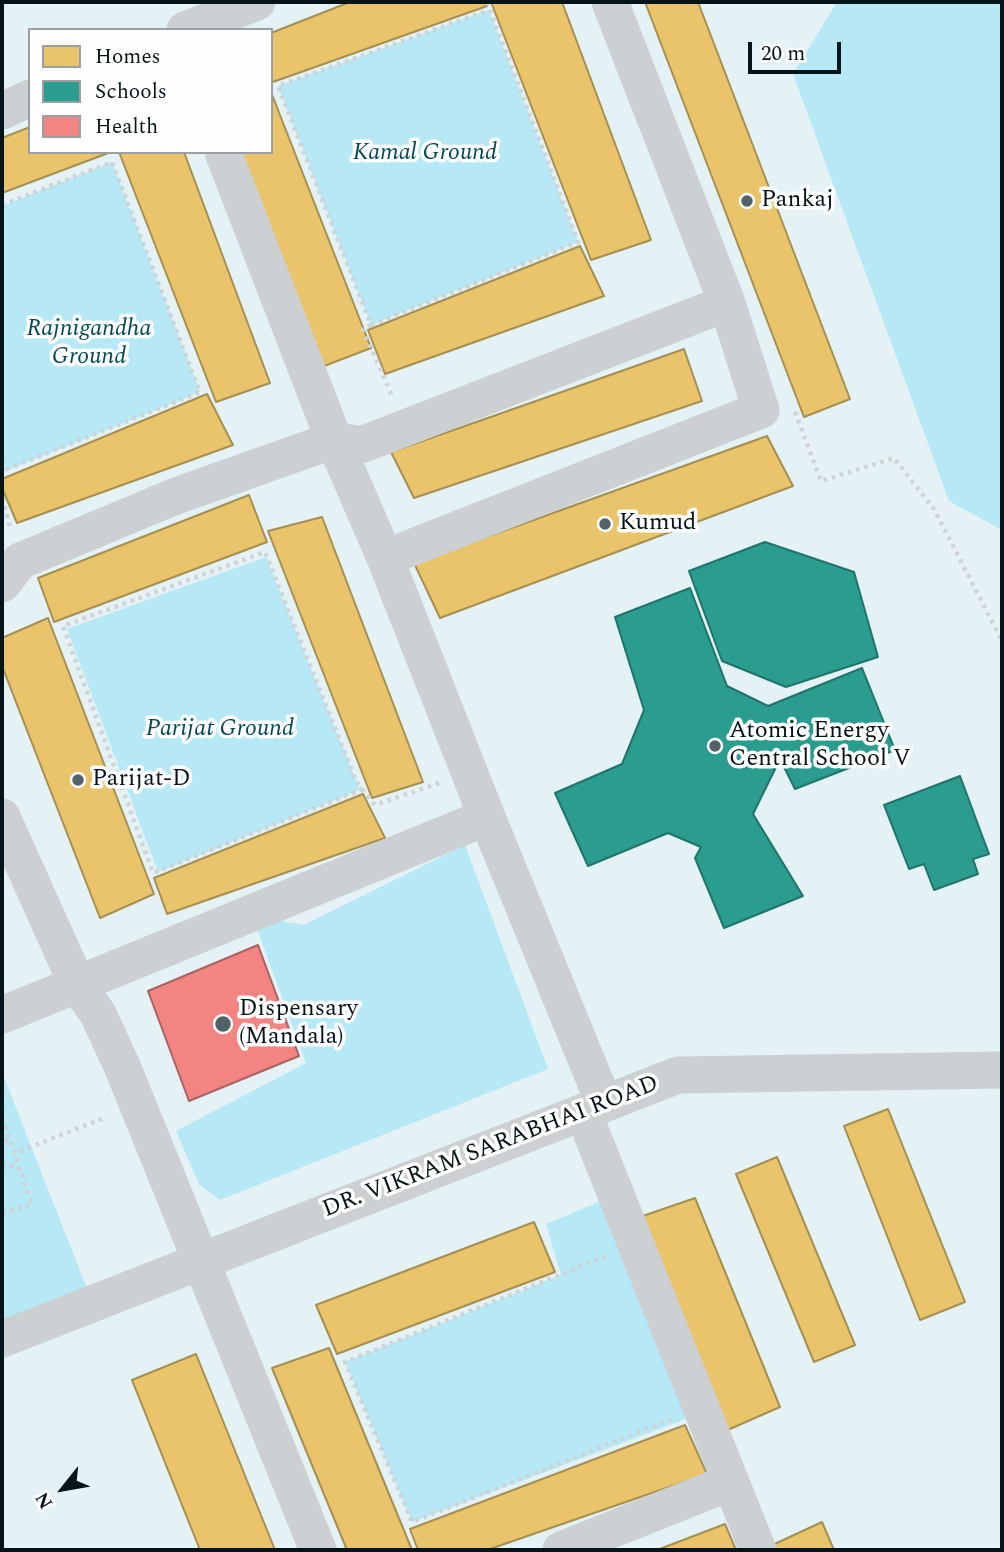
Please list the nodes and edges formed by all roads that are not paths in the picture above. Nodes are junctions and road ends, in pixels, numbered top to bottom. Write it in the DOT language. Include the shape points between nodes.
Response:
graph roads {
  1 [pos="257,2"];
  2 [pos="610,2"];
  3 [pos="190,28"];
  4 [pos="28,99"];
  5 [pos="2,111"];
  6 [pos="224,154"];
  7 [pos="727,303"];
  8 [pos="334,440"];
  9 [pos="385,558"];
  10 [pos="8,569"];
  11 [pos="2,817"];
  12 [pos="487,817"];
  13 [pos="77,984"];
  14 [pos="2,1015"];
  15 [pos="1002,1070"];
  16 [pos="593,1108"];
  17 [pos="201,1261"];
  18 [pos="2,1339"];
  19 [pos="731,1482"];
  20 [pos="318,1550"];
  21 [pos="561,1550"];
  22 [pos="758,1550"];
  1 -- 3 [label="street"];
  2 -- 7 [label="street"];
  4 -- 5 [label="street"];
  6 -- 8 [label="street"];
  7 -- 8 [label="street" via="360,445"];
  7 -- 9 [label="street" via="761,410"];
  8 -- 9 [label="street"];
  8 -- 10 [label="street" via="176,496"];
  9 -- 12 [label="street"];
  11 -- 13 [label="street"];
  12 -- 13 [label="street"];
  12 -- 16 [label="street"];
  13 -- 14 [label="street"];
  13 -- 17 [label="street" via="98,1014"];
  15 -- 16 [label="street, DR. VIKRAM SARABHAI ROAD" via="678,1075"];
  16 -- 17 [label="street, DR. VIKRAM SARABHAI ROAD"];
  16 -- 19 [label="street" via="635,1244"];
  17 -- 18 [label="street, DR. VIKRAM SARABHAI ROAD"];
  17 -- 20 [label="street"];
  19 -- 21 [label="street"];
  19 -- 22 [label="street"];
}
